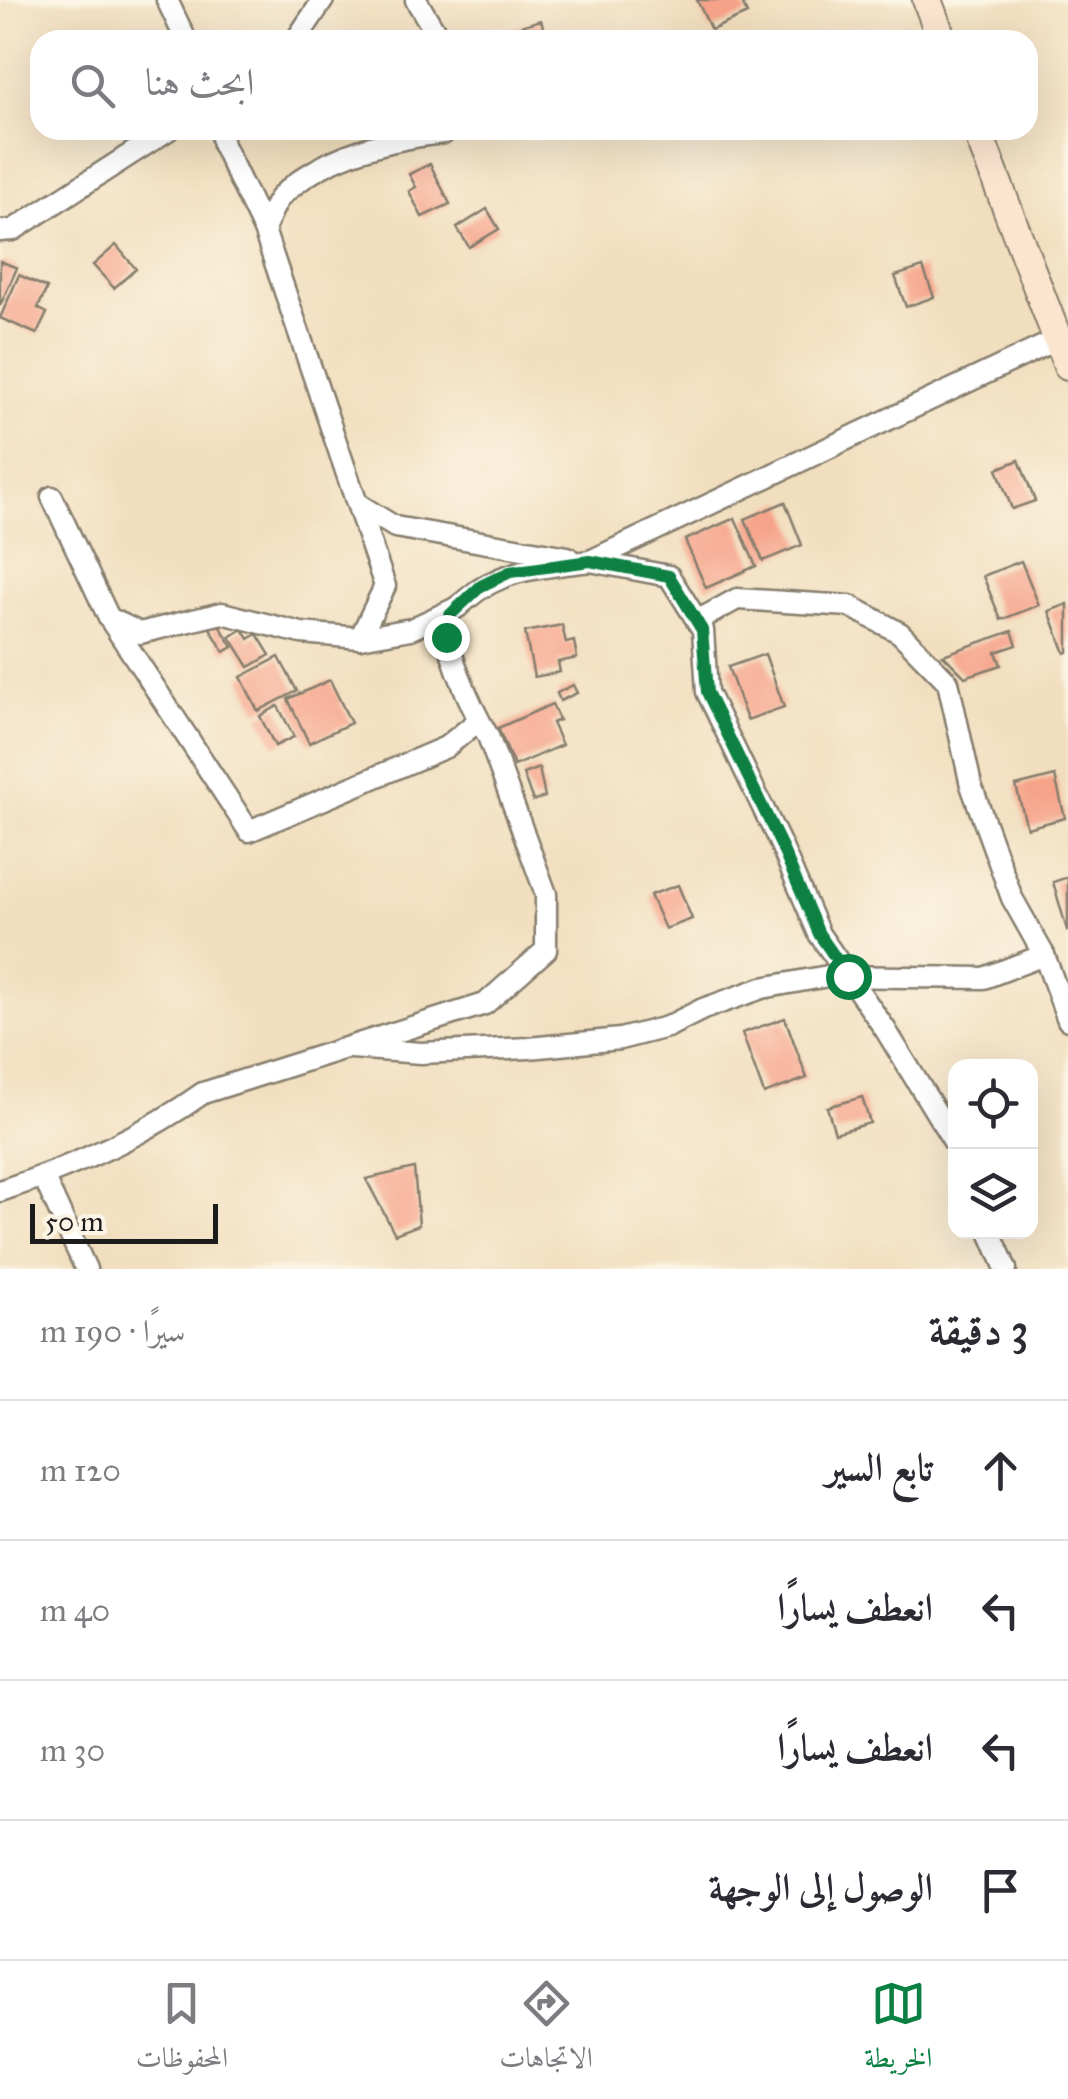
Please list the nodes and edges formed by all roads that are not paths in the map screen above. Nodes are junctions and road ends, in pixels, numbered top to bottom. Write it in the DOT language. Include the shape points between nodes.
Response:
graph roads {
  1 [pos="168,0"];
  2 [pos="323,0"];
  3 [pos="416,0"];
  4 [pos="927,0"];
  5 [pos="182,30"];
  6 [pos="303,30"];
  7 [pos="434,30"];
  8 [pos="938,30"];
  9 [pos="152,140"];
  10 [pos="228,140"];
  11 [pos="408,140"];
  12 [pos="981,140"];
  13 [pos="264,230"];
  14 [pos="0,232"];
  15 [pos="1058,339"];
  16 [pos="1068,366"];
  17 [pos="52,497"];
  18 [pos="358,504"];
  19 [pos="590,561"];
  20 [pos="458,607"];
  21 [pos="109,618"];
  22 [pos="697,621"];
  23 [pos="360,638"];
  24 [pos="478,720"];
  25 [pos="1044,955"];
  26 [pos="848,976"];
  27 [pos="1068,1020"];
  28 [pos="340,1047"];
  29 [pos="948,1132"];
  30 [pos="43,1176"];
  31 [pos="0,1191"];
  32 [pos="993,1239"];
  33 [pos="86,1269"];
  34 [pos="1006,1269"];
  1 -- 5 [label="street"];
  2 -- 6 [label="street"];
  3 -- 7 [label="street"];
  4 -- 8 [label="street"];
  9 -- 14 [label="street" via="13,230"];
  10 -- 13 [label="street"];
  11 -- 13 [label="street" via="365,147 320,168 280,197"];
  12 -- 15 [label="street"];
  13 -- 18 [label="street"];
  15 -- 16 [label="street"];
  15 -- 19 [label="street"];
  17 -- 21 [label="street"];
  18 -- 19 [label="street" via="395,528"];
  18 -- 23 [label="street" via="386,586"];
  19 -- 20 [label="street" via="510,572"];
  19 -- 22 [label="street" via="669,576"];
  20 -- 23 [label="street" via="411,629"];
  20 -- 24 [label="street" via="446,637"];
  21 -- 23 [label="street" via="140,632 222,613 301,633"];
  21 -- 24 [label="street" via="249,831 446,747"];
  22 -- 25 [label="street" via="737,599 792,600 850,606 900,633 948,682 971,785 1012,898"];
  22 -- 26 [label="street" via="707,692 819,934"];
  24 -- 28 [label="street" via="546,894 546,950 484,1004"];
  25 -- 26 [label="street" via="984,978"];
  25 -- 27 [label="street"];
  26 -- 28 [label="street" via="762,988 620,1039 421,1053"];
  26 -- 29 [label="street"];
  28 -- 30 [label="street" via="203,1093 171,1116"];
  30 -- 31 [label="street"];
  30 -- 33 [label="street"];
  32 -- 34 [label="street"];
}
